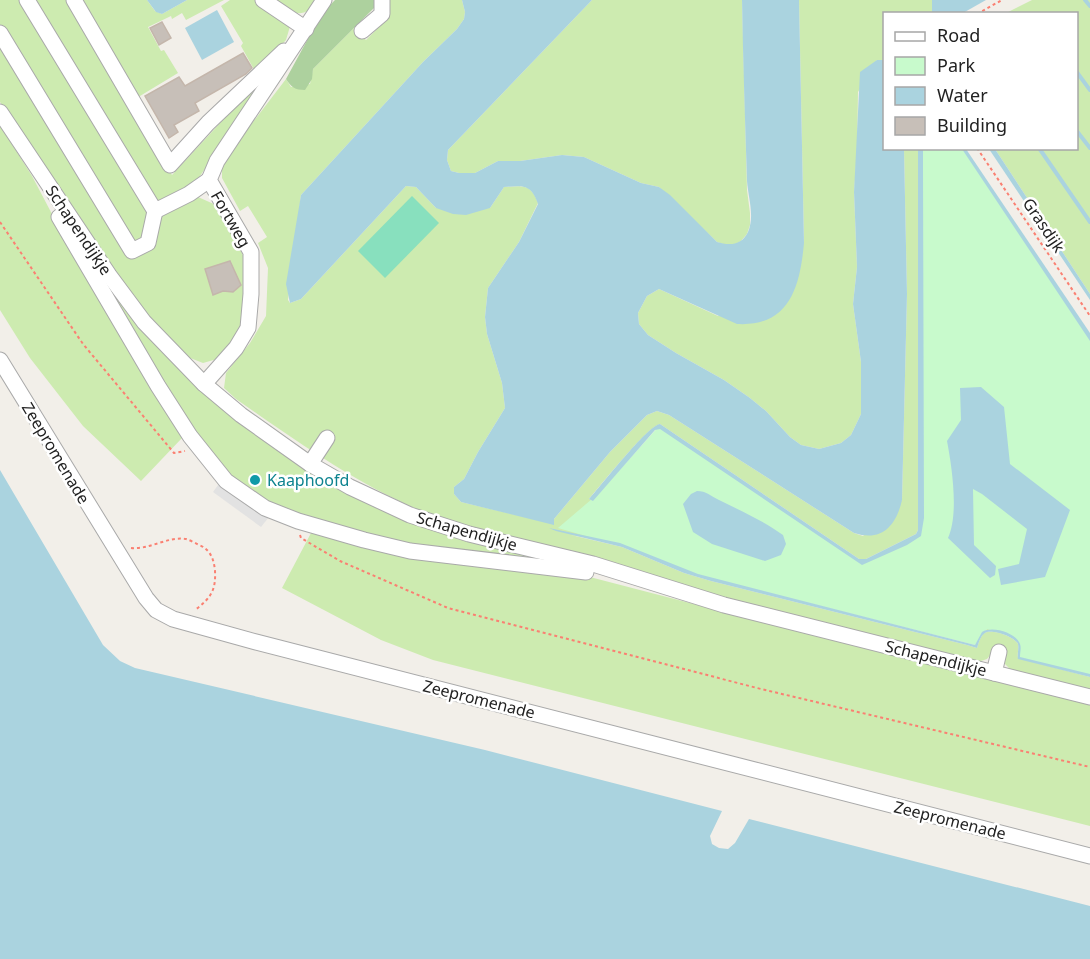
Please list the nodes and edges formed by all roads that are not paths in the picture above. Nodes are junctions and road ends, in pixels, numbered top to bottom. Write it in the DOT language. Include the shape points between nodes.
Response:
graph roads {
  1 [pos="27,0"];
  2 [pos="74,0"];
  3 [pos="263,0"];
  4 [pos="324,0"];
  5 [pos="382,0"];
  6 [pos="362,32"];
  7 [pos="0,33"];
  8 [pos="303,35"];
  9 [pos="0,112"];
  10 [pos="20,141"];
  11 [pos="210,180"];
  12 [pos="155,211"];
  13 [pos="0,360"];
  14 [pos="204,384"];
  15 [pos="327,438"];
  16 [pos="310,464"];
  17 [pos="593,564"];
  18 [pos="999,652"];
  19 [pos="993,673"];
  20 [pos="1090,697"];
  21 [pos="1090,856"];
  1 -- 12 [label="street"];
  2 -- 8 [label="street" via="170,165 208,123"];
  3 -- 8 [label="street"];
  4 -- 8 [label="street, Fortweg"];
  5 -- 6 [label="street" via="382,14"];
  7 -- 12 [label="street" via="132,251 148,243"];
  8 -- 11 [label="street, Fortweg" via="218,161"];
  9 -- 10 [label="street, Schapendijkje"];
  10 -- 14 [label="street, Schapendijkje" via="144,322"];
  10 -- 17 [label="street" via="21,152 158,386 226,481 265,508 298,521 410,551 587,573"];
  11 -- 12 [label="street"];
  11 -- 14 [label="street, Fortweg" via="251,252 250,294 248,328"];
  13 -- 21 [label="street, Zeepromenade" via="146,598 156,610 173,619"];
  14 -- 16 [label="street, Schapendijkje"];
  15 -- 16 [label="street"];
  16 -- 17 [label="street, Schapendijkje" via="410,515 469,534"];
  17 -- 19 [label="street, Schapendijkje" via="724,605"];
  18 -- 19 [label="street"];
  19 -- 20 [label="street, Schapendijkje"];
}
